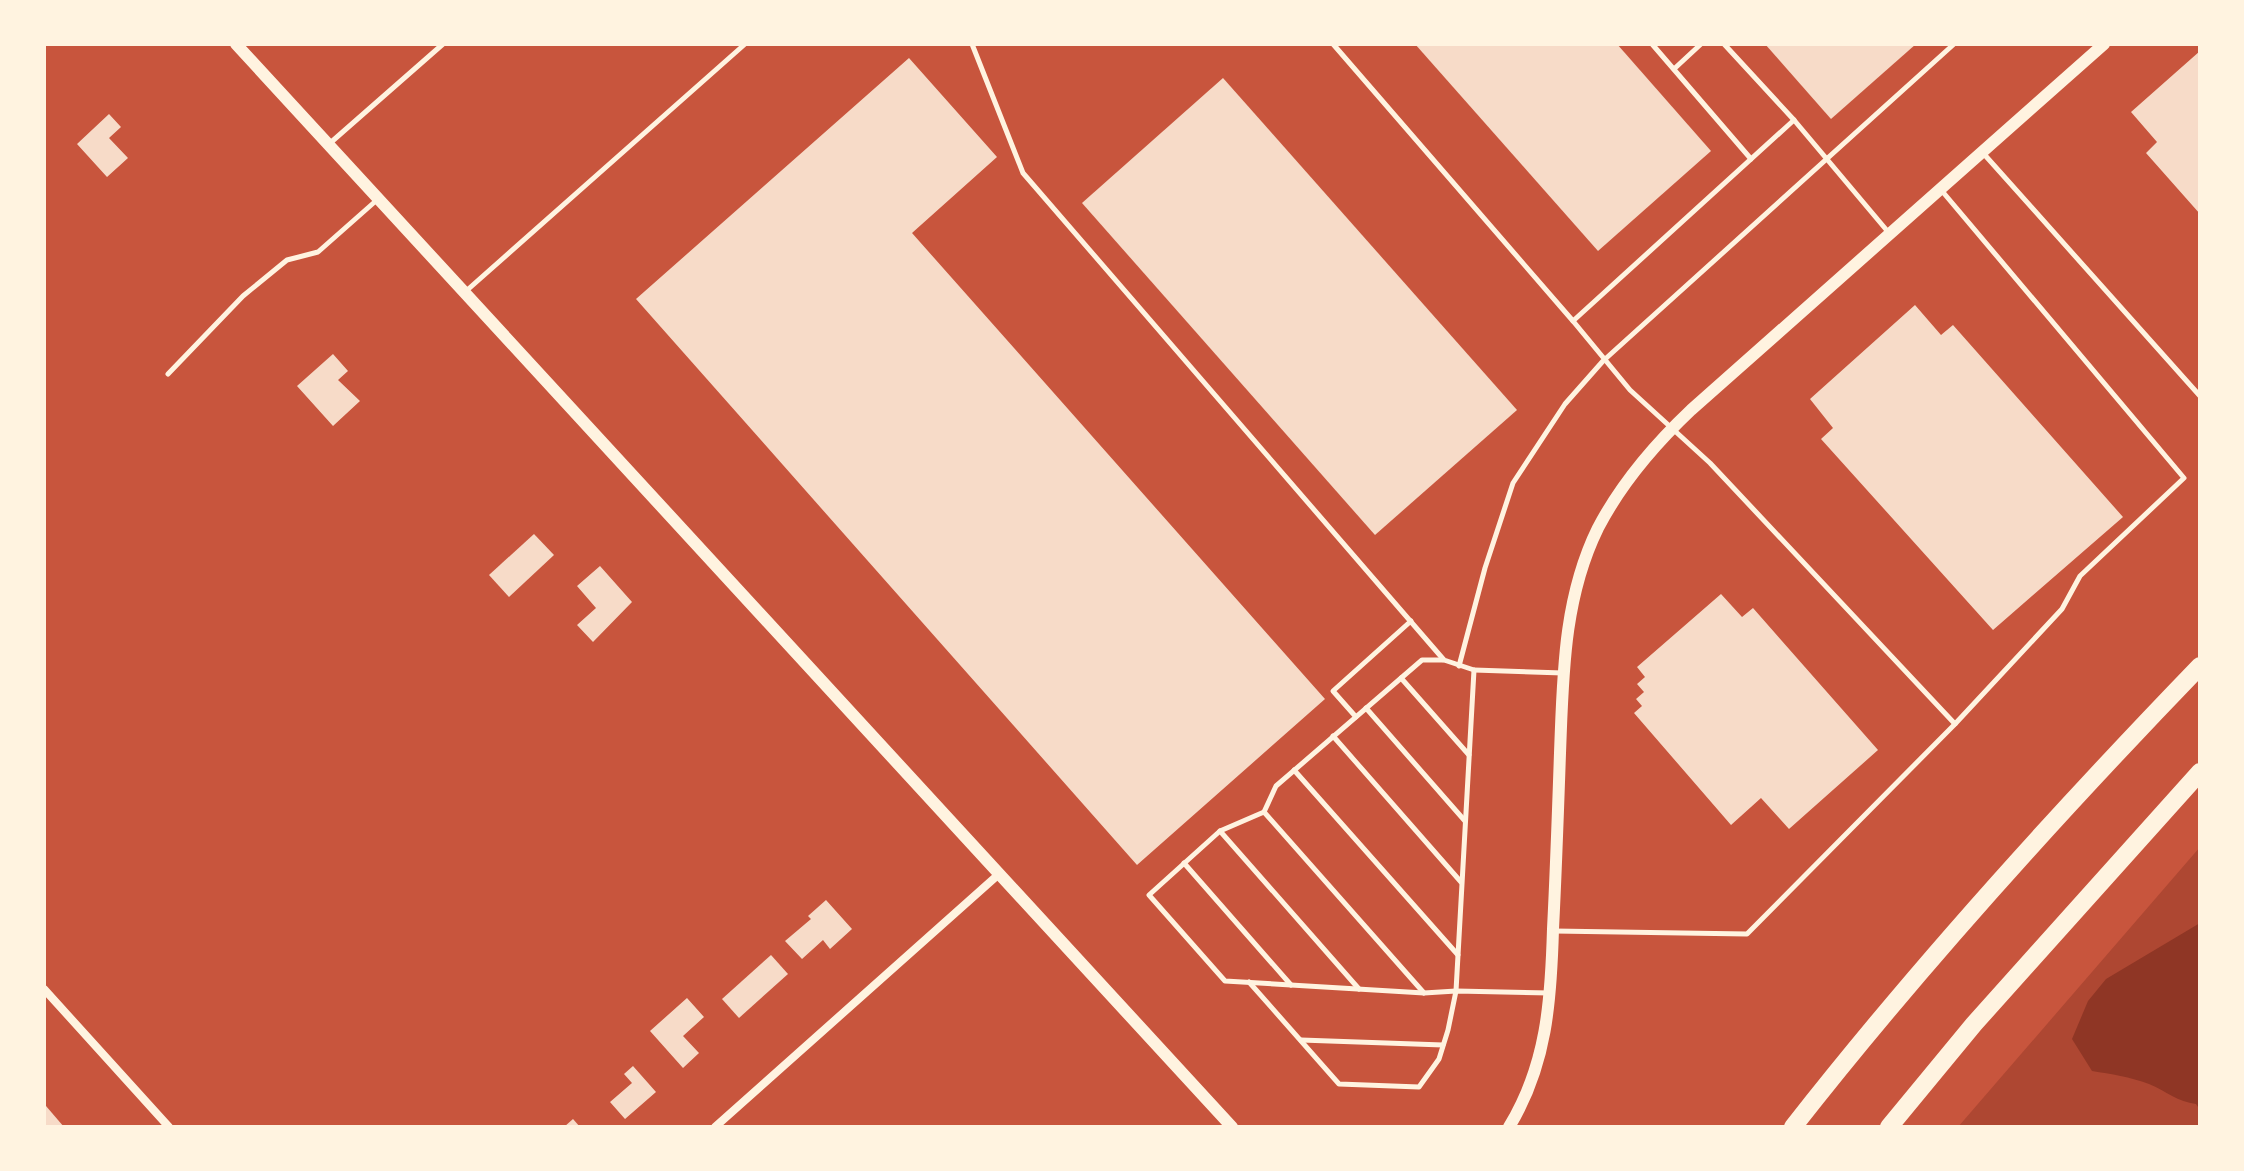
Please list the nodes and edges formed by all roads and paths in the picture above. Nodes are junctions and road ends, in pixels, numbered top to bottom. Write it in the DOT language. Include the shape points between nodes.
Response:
graph roads {
  1 [pos="236,44"];
  2 [pos="443,44"];
  3 [pos="745,44"];
  4 [pos="972,44"];
  5 [pos="1333,44"];
  6 [pos="1652,44"];
  7 [pos="1701,44"];
  8 [pos="1724,44"];
  9 [pos="1954,44"];
  10 [pos="2104,44"];
  11 [pos="1674,69"];
  12 [pos="1794,120"];
  13 [pos="328,144"];
  14 [pos="1983,153"];
  15 [pos="1751,159"];
  16 [pos="1826,161"];
  17 [pos="1941,190"];
  18 [pos="378,199"];
  19 [pos="1890,234"];
  20 [pos="464,293"];
  21 [pos="1573,321"];
  22 [pos="1603,361"];
  23 [pos="168,374"];
  24 [pos="2200,396"];
  25 [pos="1671,429"];
  26 [pos="1411,621"];
  27 [pos="1444,660"];
  28 [pos="1459,666"];
  29 [pos="2200,666"];
  30 [pos="1474,670"];
  31 [pos="1564,673"];
  32 [pos="1401,678"];
  33 [pos="1366,708"];
  34 [pos="1356,717"];
  35 [pos="1955,724"];
  36 [pos="1333,736"];
  37 [pos="1469,755"];
  38 [pos="1294,770"];
  39 [pos="2200,772"];
  40 [pos="1264,812"];
  41 [pos="1465,821"];
  42 [pos="1220,831"];
  43 [pos="1184,863"];
  44 [pos="999,874"];
  45 [pos="1462,882"];
  46 [pos="1553,931"];
  47 [pos="1458,955"];
  48 [pos="1249,982"];
  49 [pos="1291,985"];
  50 [pos="44,989"];
  51 [pos="1359,989"];
  52 [pos="1456,991"];
  53 [pos="1424,993"];
  54 [pos="1551,993"];
  55 [pos="1300,1040"];
  56 [pos="1443,1045"];
  57 [pos="169,1127"];
  58 [pos="715,1127"];
  59 [pos="1232,1127"];
  60 [pos="1509,1127"];
  61 [pos="1793,1127"];
  62 [pos="1889,1127"];
  1 -- 13 [label="street"];
  2 -- 13 [label="lane"];
  3 -- 20 [label="lane"];
  4 -- 26 [label="lane" via="1023,173"];
  5 -- 21 [label="lane"];
  6 -- 11 [label="lane"];
  7 -- 11 [label="lane"];
  8 -- 12 [label="lane"];
  9 -- 16 [label="lane"];
  10 -- 14 [label="street"];
  11 -- 15 [label="lane"];
  12 -- 15 [label="lane"];
  12 -- 16 [label="lane"];
  13 -- 18 [label="street"];
  14 -- 17 [label="street"];
  14 -- 24 [label="lane"];
  15 -- 21 [label="lane"];
  16 -- 19 [label="lane"];
  16 -- 22 [label="lane"];
  17 -- 19 [label="street"];
  17 -- 35 [label="lane" via="2184,478 2080,576 2062,609"];
  18 -- 20 [label="street"];
  18 -- 23 [label="lane" via="318,252 276,268"];
  19 -- 25 [label="street"];
  20 -- 44 [label="street"];
  21 -- 22 [label="lane"];
  22 -- 25 [label="lane"];
  22 -- 28 [label="lane" via="1565,404 1513,483"];
  25 -- 31 [label="street" via="1624,484 1598,529 1574,595"];
  25 -- 35 [label="lane" via="1710,463"];
  26 -- 27 [label="lane"];
  26 -- 34 [label="lane" via="1333,691"];
  27 -- 28 [label="lane"];
  27 -- 32 [label="lane" via="1422,660"];
  28 -- 30 [label="lane"];
  29 -- 61 [label="highway" via="2090,780 1924,968"];
  30 -- 31 [label="lane"];
  30 -- 37 [label="lane"];
  31 -- 46 [label="street"];
  32 -- 33 [label="lane"];
  32 -- 37 [label="lane"];
  33 -- 34 [label="lane"];
  33 -- 41 [label="lane"];
  34 -- 36 [label="lane"];
  35 -- 46 [label="lane" via="1747,934"];
  36 -- 38 [label="lane"];
  36 -- 45 [label="lane"];
  37 -- 41 [label="lane"];
  38 -- 40 [label="lane" via="1276,786"];
  38 -- 47 [label="lane"];
  39 -- 62 [label="highway"];
  40 -- 42 [label="lane"];
  40 -- 53 [label="lane"];
  41 -- 45 [label="lane"];
  42 -- 43 [label="lane"];
  42 -- 51 [label="lane"];
  43 -- 48 [label="lane" via="1149,895 1225,981"];
  43 -- 49 [label="lane"];
  44 -- 58 [label="street"];
  44 -- 59 [label="street"];
  45 -- 47 [label="lane"];
  46 -- 54 [label="street"];
  47 -- 52 [label="lane"];
  48 -- 49 [label="lane"];
  48 -- 55 [label="lane"];
  49 -- 51 [label="lane"];
  50 -- 57 [label="street"];
  51 -- 53 [label="lane"];
  52 -- 53 [label="lane"];
  52 -- 54 [label="lane"];
  52 -- 56 [label="lane"];
  54 -- 60 [label="street" via="1537,1068"];
  55 -- 56 [label="lane"];
  55 -- 56 [label="lane" via="1339,1084 1419,1087"];
}
